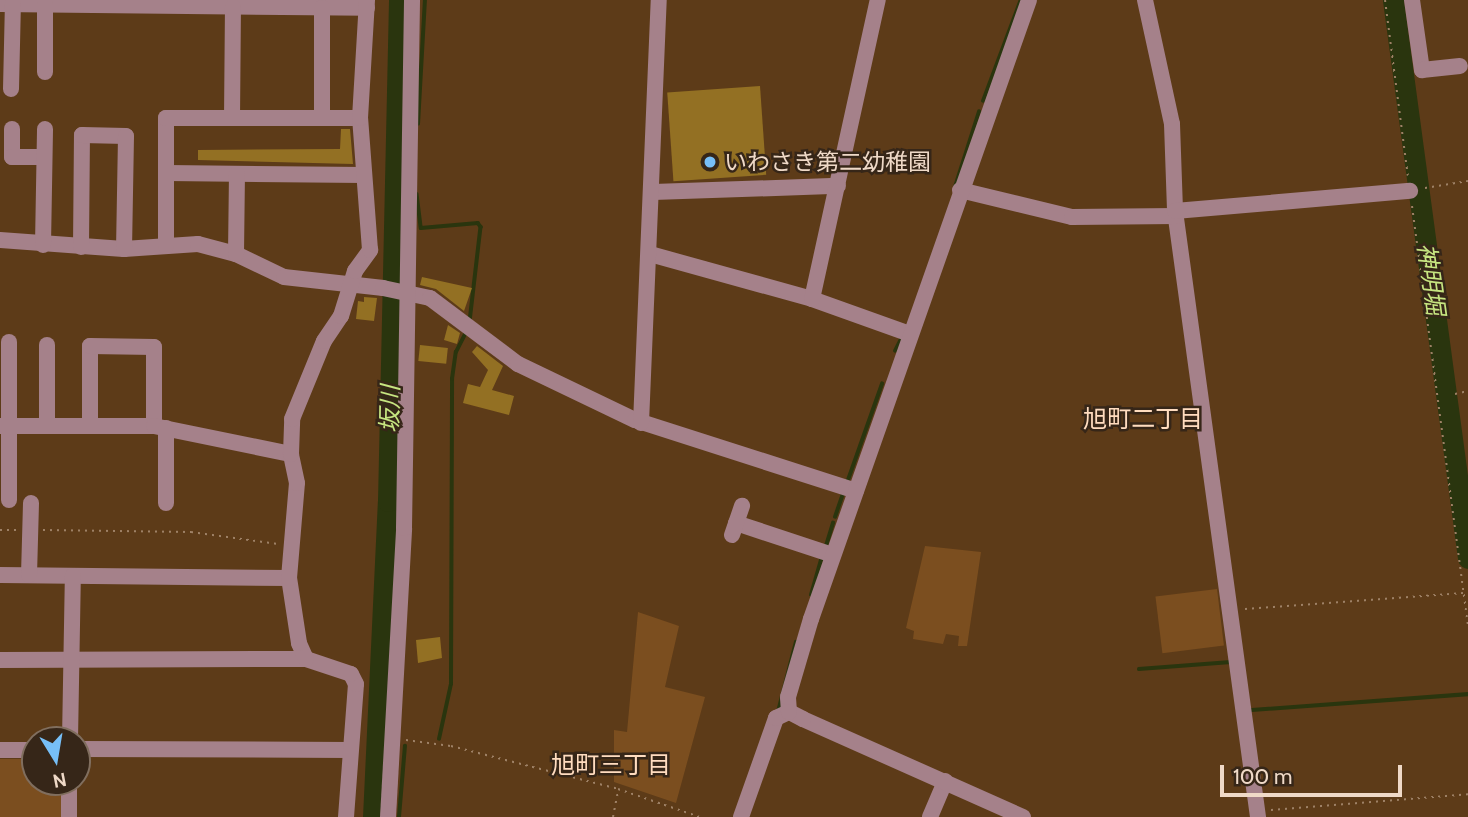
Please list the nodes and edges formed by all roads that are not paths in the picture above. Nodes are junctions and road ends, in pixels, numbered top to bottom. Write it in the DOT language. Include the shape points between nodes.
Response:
graph roads {
  1 [pos="412,0"];
  2 [pos="659,0"];
  3 [pos="878,0"];
  4 [pos="1029,0"];
  5 [pos="1145,0"];
  6 [pos="1412,0"];
  7 [pos="102,2"];
  8 [pos="6,4"];
  9 [pos="45,4"];
  10 [pos="367,4"];
  11 [pos="233,7"];
  12 [pos="322,8"];
  13 [pos="1460,66"];
  14 [pos="45,72"];
  15 [pos="11,89"];
  16 [pos="322,117"];
  17 [pos="232,118"];
  18 [pos="360,118"];
  19 [pos="12,128"];
  20 [pos="45,129"];
  21 [pos="44,157"];
  22 [pos="167,173"];
  23 [pos="237,174"];
  24 [pos="365,175"];
  25 [pos="838,186"];
  26 [pos="960,190"];
  27 [pos="1410,191"];
  28 [pos="653,192"];
  29 [pos="1175,214"];
  30 [pos="0,240"];
  31 [pos="43,245"];
  32 [pos="166,246"];
  33 [pos="81,247"];
  34 [pos="124,248"];
  35 [pos="236,254"];
  36 [pos="650,254"];
  37 [pos="349,286"];
  38 [pos="409,293"];
  39 [pos="812,299"];
  40 [pos="910,334"];
  41 [pos="9,342"];
  42 [pos="47,345"];
  43 [pos="641,423"];
  44 [pos="90,425"];
  45 [pos="4,426"];
  46 [pos="47,426"];
  47 [pos="160,427"];
  48 [pos="291,454"];
  49 [pos="856,491"];
  50 [pos="9,500"];
  51 [pos="31,503"];
  52 [pos="166,503"];
  53 [pos="742,506"];
  54 [pos="833,555"];
  55 [pos="0,575"];
  56 [pos="29,575"];
  57 [pos="73,576"];
  58 [pos="289,578"];
  59 [pos="306,659"];
  60 [pos="0,660"];
  61 [pos="71,660"];
  62 [pos="789,712"];
  63 [pos="70,726"];
  64 [pos="0,750"];
  65 [pos="21,750"];
  66 [pos="91,750"];
  67 [pos="350,750"];
  68 [pos="945,782"];
  69 [pos="69,796"];
  70 [pos="1262,813"];
  71 [pos="69,817"];
  72 [pos="346,817"];
  73 [pos="388,817"];
  74 [pos="741,817"];
  75 [pos="930,817"];
  76 [pos="1023,817"];
  1 -- 38 [label="street" via="407,135"];
  2 -- 28 [label="street"];
  3 -- 25 [label="street"];
  4 -- 26 [label="street"];
  5 -- 29 [label="street" via="1172,124"];
  6 -- 13 [label="street" via="1422,70"];
  7 -- 9 [label="street"];
  7 -- 11 [label="street"];
  8 -- 9 [label="street"];
  8 -- 15 [label="street"];
  9 -- 14 [label="street"];
  10 -- 12 [label="street"];
  10 -- 18 [label="street"];
  11 -- 12 [label="street"];
  11 -- 17 [label="street"];
  12 -- 16 [label="street"];
  16 -- 17 [label="street"];
  16 -- 18 [label="street"];
  17 -- 22 [label="street" via="166,118"];
  18 -- 24 [label="street"];
  19 -- 21 [label="street" via="12,157"];
  20 -- 21 [label="street"];
  21 -- 31 [label="street"];
  22 -- 23 [label="street"];
  22 -- 32 [label="street"];
  23 -- 24 [label="street"];
  23 -- 35 [label="street"];
  24 -- 37 [label="street" via="370,250"];
  25 -- 28 [label="street"];
  25 -- 39 [label="street"];
  26 -- 29 [label="street" via="1072,217"];
  26 -- 40 [label="street"];
  27 -- 29 [label="street"];
  28 -- 36 [label="street"];
  29 -- 70 [label="street"];
  30 -- 31 [label="street"];
  31 -- 33 [label="street"];
  32 -- 34 [label="street"];
  32 -- 35 [label="street" via="198,244"];
  33 -- 34 [label="street"];
  33 -- 34 [label="street" via="82,135 126,136"];
  35 -- 37 [label="street" via="284,277"];
  36 -- 39 [label="street"];
  36 -- 43 [label="street"];
  37 -- 38 [label="street"];
  37 -- 48 [label="street" via="341,316 324,341 292,419"];
  38 -- 43 [label="street" via="430,298 518,363"];
  38 -- 73 [label="street"];
  39 -- 40 [label="street"];
  40 -- 49 [label="street"];
  41 -- 45 [label="street"];
  42 -- 46 [label="street"];
  43 -- 49 [label="street" via="736,449"];
  44 -- 46 [label="street"];
  44 -- 47 [label="street"];
  44 -- 47 [label="street" via="90,346 154,347"];
  45 -- 46 [label="street"];
  45 -- 50 [label="street"];
  47 -- 48 [label="street"];
  47 -- 52 [label="street"];
  48 -- 58 [label="street" via="297,483"];
  49 -- 54 [label="street"];
  51 -- 56 [label="street"];
  53 -- 54 [label="street" via="734,529"];
  54 -- 62 [label="street" via="791,685"];
  55 -- 56 [label="street"];
  56 -- 57 [label="street"];
  57 -- 58 [label="street"];
  57 -- 61 [label="street"];
  58 -- 59 [label="street" via="299,643"];
  59 -- 61 [label="street"];
  59 -- 67 [label="street" via="351,674 356,684"];
  60 -- 61 [label="street"];
  61 -- 63 [label="street"];
  62 -- 68 [label="street"];
  62 -- 74 [label="street" via="776,718"];
  64 -- 65 [label="street"];
  66 -- 67 [label="street"];
  67 -- 72 [label="street"];
  68 -- 75 [label="street"];
  68 -- 76 [label="street"];
  69 -- 71 [label="street"];
}
